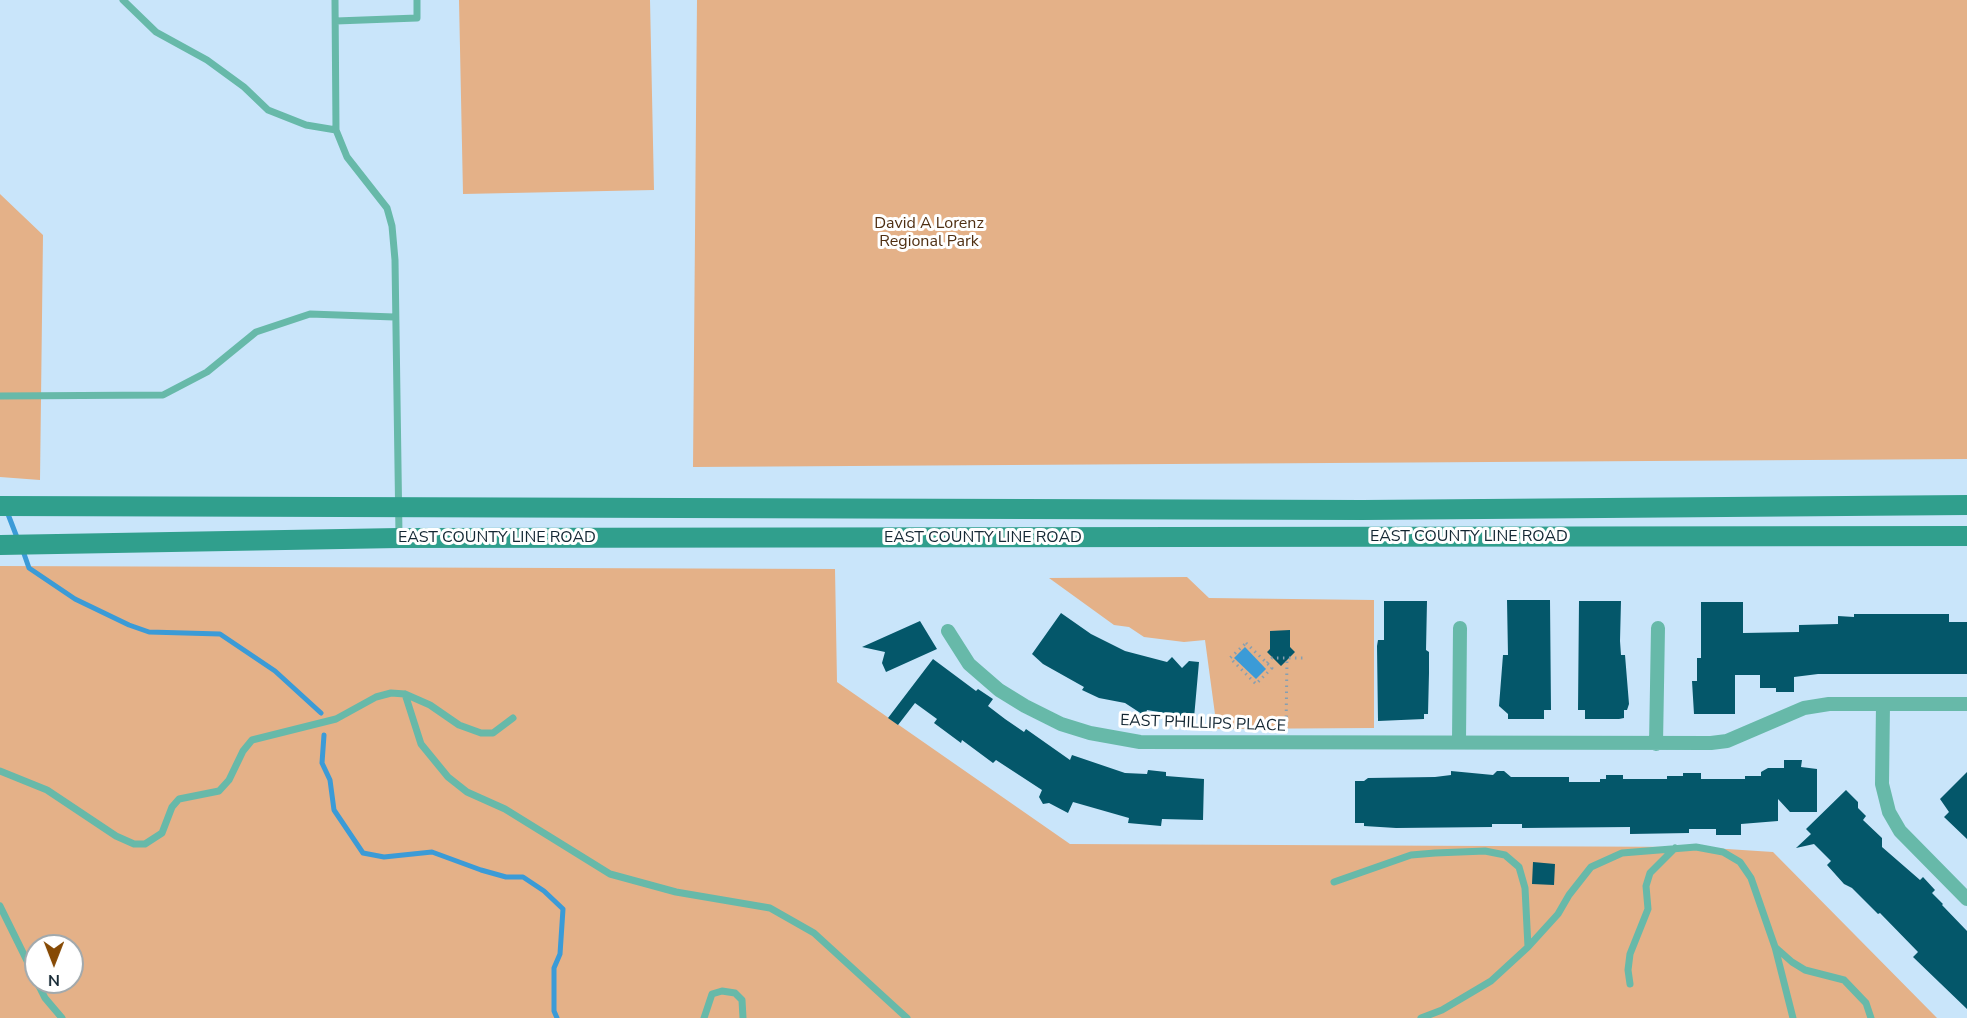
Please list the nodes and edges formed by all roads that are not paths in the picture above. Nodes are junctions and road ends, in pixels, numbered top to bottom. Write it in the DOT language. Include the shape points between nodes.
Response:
graph roads {
  1 [pos="123,0"];
  2 [pos="335,0"];
  3 [pos="417,0"];
  4 [pos="336,21"];
  5 [pos="336,130"];
  6 [pos="394,317"];
  7 [pos="0,396"];
  8 [pos="398,505"];
  9 [pos="1967,505"];
  10 [pos="0,506"];
  11 [pos="1967,537"];
  12 [pos="399,538"];
  13 [pos="0,545"];
  14 [pos="1460,628"];
  15 [pos="1658,628"];
  16 [pos="948,631"];
  17 [pos="405,694"];
  18 [pos="1883,704"];
  19 [pos="1967,704"];
  20 [pos="513,718"];
  21 [pos="1459,741"];
  22 [pos="1656,744"];
  23 [pos="0,771"];
  24 [pos="1675,848"];
  25 [pos="1334,882"];
  26 [pos="1967,899"];
  27 [pos="0,906"];
  28 [pos="1527,947"];
  29 [pos="1775,947"];
  30 [pos="24,955"];
  31 [pos="1630,984"];
  32 [pos="43,994"];
  33 [pos="62,1018"];
  34 [pos="704,1018"];
  35 [pos="743,1018"];
  36 [pos="907,1018"];
  37 [pos="1421,1018"];
  38 [pos="1793,1018"];
  39 [pos="1871,1018"];
  1 -- 5 [label="lane" via="156,32 207,60 268,110 306,125"];
  2 -- 4 [label="lane"];
  3 -- 4 [label="lane" via="417,18"];
  4 -- 5 [label="lane"];
  5 -- 6 [label="lane" via="346,157 387,208 395,260"];
  6 -- 7 [label="lane" via="310,314 256,332 207,372 163,395"];
  6 -- 8 [label="lane"];
  8 -- 9 [label="main road, EAST COUNTY LINE ROAD" via="1375,510"];
  8 -- 10 [label="main road, EAST COUNTY LINE ROAD"];
  8 -- 12 [label="lane"];
  11 -- 12 [label="main road, EAST COUNTY LINE ROAD"];
  12 -- 13 [label="main road, EAST COUNTY LINE ROAD"];
  14 -- 21 [label="street"];
  15 -- 22 [label="street"];
  16 -- 21 [label="street, EAST PHILLIPS PLACE" via="969,664 999,690 1061,724 1090,733 1140,742"];
  17 -- 20 [label="lane" via="481,733 494,733"];
  17 -- 23 [label="lane" via="376,697 336,719 252,740 219,791 178,799 162,833 145,844 116,836 47,790"];
  17 -- 36 [label="lane" via="421,744 447,777 467,792 506,809 610,874 642,884 743,901 778,912 814,933"];
  18 -- 19 [label="street, EAST PHILLIPS PLACE"];
  18 -- 22 [label="street, EAST PHILLIPS PLACE" via="1804,708 1727,741"];
  18 -- 26 [label="street" via="1882,784 1888,812 1900,831"];
  21 -- 22 [label="street, EAST PHILLIPS PLACE"];
  24 -- 28 [label="lane" via="1622,854 1591,867 1558,914"];
  24 -- 29 [label="lane" via="1723,852 1740,862 1751,878"];
  24 -- 31 [label="lane" via="1650,873 1646,886 1648,909 1630,954"];
  25 -- 28 [label="lane" via="1411,855 1460,851 1505,855 1519,867 1525,888"];
  27 -- 30 [label="lane"];
  28 -- 37 [label="lane" via="1491,981"];
  29 -- 38 [label="lane"];
  29 -- 39 [label="lane" via="1805,970 1844,980 1866,1004"];
  32 -- 33 [label="lane"];
  34 -- 35 [label="lane" via="712,994 722,991 735,993 742,1000"];
}
